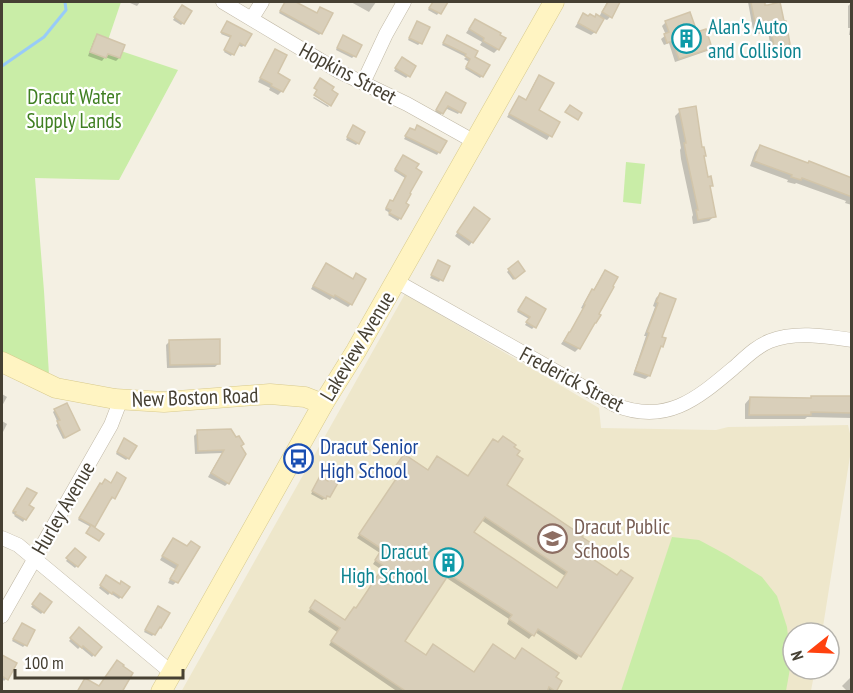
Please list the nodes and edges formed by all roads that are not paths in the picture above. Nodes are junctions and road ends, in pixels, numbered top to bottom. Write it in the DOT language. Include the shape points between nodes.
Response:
graph roads {
  1 [pos="224,2"];
  2 [pos="262,2"];
  3 [pos="404,2"];
  4 [pos="554,2"];
  5 [pos="252,18"];
  6 [pos="363,83"];
  7 [pos="475,142"];
  8 [pos="396,281"];
  9 [pos="852,340"];
  10 [pos="2,362"];
  11 [pos="121,399"];
  12 [pos="323,404"];
  13 [pos="2,538"];
  14 [pos="33,558"];
  15 [pos="2,616"];
  16 [pos="172,673"];
  17 [pos="161,692"];
  1 -- 5 [label="street, Hopkins Street"];
  2 -- 5 [label="street"];
  3 -- 6 [label="street"];
  4 -- 7 [label="main road, Lakeview Avenue"];
  5 -- 6 [label="street, Hopkins Street"];
  6 -- 7 [label="street, Hopkins Street"];
  7 -- 8 [label="main road, Lakeview Avenue"];
  8 -- 9 [label="street, Frederick Street" via="615,405 634,411 660,411 684,404 705,392 758,347 775,339 803,335"];
  8 -- 12 [label="main road, Lakeview Avenue"];
  10 -- 11 [label="main road, New Boston Road" via="56,388"];
  11 -- 12 [label="main road, New Boston Road" via="164,402 270,394 305,397"];
  11 -- 14 [label="street, Hurley Avenue" via="111,425"];
  12 -- 16 [label="main road, Lakeview Avenue"];
  13 -- 14 [label="street" via="18,544"];
  14 -- 15 [label="street, Hurley Avenue"];
  14 -- 16 [label="street"];
  16 -- 17 [label="main road, Lakeview Avenue"];
}
